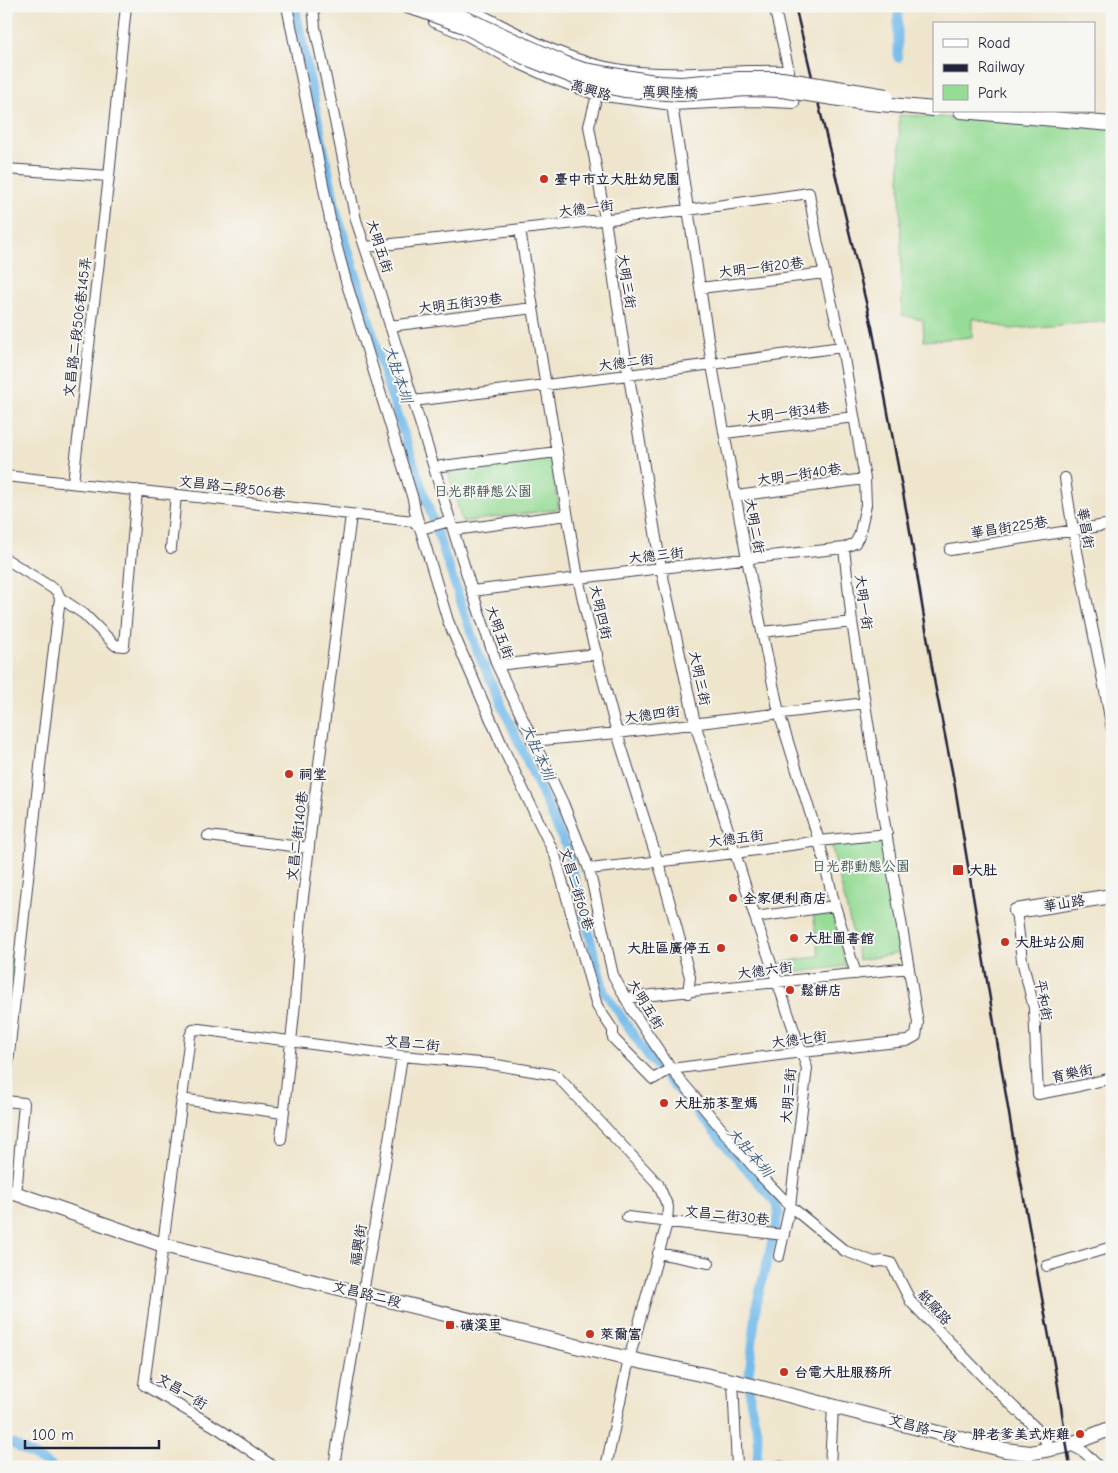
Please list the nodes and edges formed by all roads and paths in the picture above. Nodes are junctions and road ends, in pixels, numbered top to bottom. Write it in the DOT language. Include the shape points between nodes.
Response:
graph roads {
  1 [pos="126,6"];
  2 [pos="287,6"];
  3 [pos="313,6"];
  4 [pos="438,6"];
  5 [pos="464,6"];
  6 [pos="774,6"];
  7 [pos="411,8"];
  8 [pos="753,70"];
  9 [pos="672,74"];
  10 [pos="597,95"];
  11 [pos="933,100"];
  12 [pos="753,101"];
  13 [pos="794,103"];
  14 [pos="672,105"];
  15 [pos="933,109"];
  16 [pos="973,112"];
  17 [pos="1064,112"];
  18 [pos="1112,117"];
  19 [pos="1112,124"];
  20 [pos="6,169"];
  21 [pos="109,176"];
  22 [pos="688,210"];
  23 [pos="606,219"];
  24 [pos="520,230"];
  25 [pos="366,247"];
  26 [pos="825,273"];
  27 [pos="700,288"];
  28 [pos="533,308"];
  29 [pos="390,326"];
  30 [pos="842,347"];
  31 [pos="712,365"];
  32 [pos="628,375"];
  33 [pos="547,385"];
  34 [pos="413,401"];
  35 [pos="854,418"];
  36 [pos="724,433"];
  37 [pos="557,452"];
  38 [pos="434,467"];
  39 [pos="6,476"];
  40 [pos="1065,478"];
  41 [pos="865,479"];
  42 [pos="73,482"];
  43 [pos="137,490"];
  44 [pos="176,495"];
  45 [pos="736,496"];
  46 [pos="350,515"];
  47 [pos="567,515"];
  48 [pos="1112,524"];
  49 [pos="452,526"];
  50 [pos="421,529"];
  51 [pos="1072,530"];
  52 [pos="172,548"];
  53 [pos="844,548"];
  54 [pos="950,550"];
  55 [pos="6,559"];
  56 [pos="747,559"];
  57 [pos="661,568"];
  58 [pos="578,578"];
  59 [pos="472,591"];
  60 [pos="60,598"];
  61 [pos="852,622"];
  62 [pos="762,632"];
  63 [pos="596,654"];
  64 [pos="497,665"];
  65 [pos="865,703"];
  66 [pos="779,713"];
  67 [pos="695,723"];
  68 [pos="1112,730"];
  69 [pos="617,732"];
  70 [pos="532,741"];
  71 [pos="887,834"];
  72 [pos="208,836"];
  73 [pos="819,841"];
  74 [pos="309,848"];
  75 [pos="735,853"];
  76 [pos="657,860"];
  77 [pos="589,869"];
  78 [pos="1112,896"];
  79 [pos="836,906"];
  80 [pos="1016,911"];
  81 [pos="755,917"];
  82 [pos="909,968"];
  83 [pos="856,974"];
  84 [pos="776,982"];
  85 [pos="688,993"];
  86 [pos="625,998"];
  87 [pos="918,1023"];
  88 [pos="290,1041"];
  89 [pos="802,1052"];
  90 [pos="402,1056"];
  91 [pos="671,1069"];
  92 [pos="1112,1078"];
  93 [pos="6,1082"];
  94 [pos="1038,1094"];
  95 [pos="181,1099"];
  96 [pos="6,1101"];
  97 [pos="283,1113"];
  98 [pos="280,1138"];
  99 [pos="11,1192"];
  100 [pos="790,1206"];
  101 [pos="627,1218"];
  102 [pos="667,1223"];
  103 [pos="784,1235"];
  104 [pos="164,1245"];
  105 [pos="1112,1247"];
  106 [pos="658,1253"];
  107 [pos="779,1256"];
  108 [pos="709,1263"];
  109 [pos="1047,1266"];
  110 [pos="364,1293"];
  111 [pos="629,1359"];
  112 [pos="733,1381"];
  113 [pos="834,1406"];
  114 [pos="1112,1428"];
  115 [pos="1071,1445"];
  116 [pos="1050,1449"];
  117 [pos="777,1466"];
  118 [pos="274,1467"];
  119 [pos="334,1467"];
  120 [pos="606,1467"];
  121 [pos="737,1467"];
  122 [pos="784,1467"];
  123 [pos="830,1467"];
  124 [pos="1100,1467"];
  1 -- 21 [label="street, 文昌路二段506巷145弄"];
  2 -- 50 [label="street, 文昌二街60巷" via="332,229"];
  3 -- 25 [label="street, 大明五街" via="314,27 354,210"];
  4 -- 11 [label="street, 萬興陸橋, bridge" via="564,63 610,76 660,83 782,79"];
  5 -- 9 [label="street, 萬興路" via="554,51 592,64"];
  6 -- 8 [label="street, 萬興路" via="789,72"];
  7 -- 10 [label="street, 萬興路" via="414,14 466,35 525,66"];
  7 -- 15 [label="street, 萬興陸橋, bridge" via="464,26 524,57 586,82 624,90 680,94 782,90"];
  8 -- 9 [label="street, 萬興路"];
  8 -- 12 [label="street"];
  9 -- 14 [label="street, 大明二街"];
  10 -- 14 [label="street, 萬興路"];
  10 -- 23 [label="street, 大明三街" via="589,126"];
  12 -- 13 [label="street, 萬興路"];
  12 -- 14 [label="street, 萬興路"];
  14 -- 22 [label="street, 大明二街"];
  16 -- 19 [label="street"];
  17 -- 18 [label="street"];
  20 -- 21 [label="street"];
  21 -- 42 [label="street, 文昌路二段506巷145弄"];
  22 -- 23 [label="street, 大德一街"];
  22 -- 26 [label="street, 大德一街" via="808,193"];
  22 -- 27 [label="street, 大明二街"];
  23 -- 24 [label="street, 大德一街"];
  23 -- 32 [label="street, 大明三街"];
  24 -- 25 [label="street, 大德一街"];
  24 -- 28 [label="street, 大明四街"];
  25 -- 29 [label="street, 大明五街"];
  26 -- 27 [label="street, 大明一街20巷"];
  26 -- 30 [label="street"];
  27 -- 31 [label="street, 大明二街"];
  28 -- 29 [label="street, 大明五街39巷"];
  28 -- 33 [label="street, 大明四街"];
  29 -- 34 [label="street, 大明五街"];
  30 -- 31 [label="street, 大德二街"];
  30 -- 35 [label="street"];
  31 -- 32 [label="street, 大德二街"];
  31 -- 36 [label="street, 大明二街"];
  32 -- 33 [label="street, 大德二街"];
  32 -- 57 [label="street, 大明三街"];
  33 -- 34 [label="street, 大德二街"];
  33 -- 37 [label="street, 大明四街"];
  34 -- 38 [label="street, 大明五街"];
  35 -- 36 [label="street, 大明一街34巷"];
  35 -- 41 [label="street"];
  36 -- 45 [label="street, 大明二街"];
  37 -- 38 [label="street"];
  37 -- 47 [label="street, 大明四街"];
  38 -- 49 [label="street, 大明五街"];
  39 -- 42 [label="street, 文昌路二段506巷"];
  40 -- 51 [label="street, 華昌街"];
  41 -- 45 [label="street, 大明一街40巷"];
  41 -- 53 [label="street" via="866,505 859,536 855,543"];
  42 -- 43 [label="street, 文昌路二段506巷"];
  43 -- 44 [label="street, 文昌路二段506巷"];
  43 -- 60 [label="street" via="124,646 115,645 84,614"];
  44 -- 46 [label="street, 文昌路二段506巷"];
  44 -- 52 [label="street"];
  45 -- 56 [label="street, 大明二街"];
  46 -- 50 [label="street, 文昌路二段506巷" via="413,521"];
  46 -- 74 [label="street, 文昌二街140巷"];
  47 -- 49 [label="street"];
  47 -- 58 [label="street, 大明四街"];
  48 -- 51 [label="street, 華昌街225巷"];
  49 -- 50 [label="street"];
  49 -- 59 [label="street, 大明五街"];
  50 -- 91 [label="street, 文昌二街60巷" via="448,621 505,752 555,855 597,1006 613,1030 613,1038 653,1079"];
  51 -- 54 [label="street, 華昌街225巷"];
  51 -- 68 [label="street, 華昌街"];
  53 -- 56 [label="street, 大德三街"];
  53 -- 61 [label="street, 大明一街"];
  55 -- 60 [label="street" via="57,590"];
  56 -- 57 [label="street, 大德三街"];
  56 -- 62 [label="street, 大明二街"];
  57 -- 58 [label="street, 大德三街"];
  57 -- 67 [label="street, 大明三街"];
  58 -- 59 [label="street, 大德三街"];
  58 -- 63 [label="street, 大明四街"];
  59 -- 64 [label="street, 大明五街"];
  60 -- 93 [label="street"];
  61 -- 62 [label="street"];
  61 -- 65 [label="street, 大明一街"];
  62 -- 66 [label="street, 大明二街"];
  63 -- 64 [label="street"];
  63 -- 69 [label="street, 大明四街"];
  64 -- 70 [label="street, 大明五街"];
  65 -- 66 [label="street, 大德四街"];
  65 -- 71 [label="street, 大明一街"];
  66 -- 67 [label="street, 大德四街"];
  66 -- 73 [label="street, 大明二街"];
  67 -- 69 [label="street, 大德四街"];
  67 -- 75 [label="street, 大明三街"];
  69 -- 70 [label="street, 大德四街"];
  69 -- 76 [label="street, 大明四街"];
  70 -- 77 [label="street, 大明五街"];
  71 -- 73 [label="street, 大德五街"];
  71 -- 82 [label="street, 大明一街"];
  72 -- 74 [label="street"];
  73 -- 75 [label="street, 大德五街"];
  73 -- 79 [label="street, 大明二街"];
  74 -- 88 [label="street, 文昌二街140巷"];
  75 -- 76 [label="street, 大德五街"];
  75 -- 81 [label="street, 大明三街"];
  76 -- 77 [label="street, 大德五街"];
  76 -- 85 [label="street, 大明四街" via="690,977"];
  77 -- 86 [label="street, 大明五街" via="613,975"];
  78 -- 80 [label="street, 華山路"];
  79 -- 81 [label="street"];
  79 -- 83 [label="street, 大明二街"];
  80 -- 94 [label="street, 平和街" via="1022,960 1034,1008"];
  81 -- 84 [label="street, 大明三街"];
  82 -- 83 [label="street, 大德六街"];
  82 -- 87 [label="street, 大明一街"];
  83 -- 84 [label="street, 大德六街"];
  84 -- 85 [label="street, 大德六街"];
  84 -- 89 [label="street, 大明三街"];
  85 -- 86 [label="street, 大德六街"];
  86 -- 91 [label="street, 大明五街"];
  87 -- 89 [label="street, 大德七街" via="916,1036 907,1041"];
  88 -- 90 [label="street, 文昌二街"];
  88 -- 95 [label="street, 文昌二街" via="193,1030"];
  88 -- 97 [label="street, 文昌二街140巷"];
  89 -- 91 [label="street, 大德七街"];
  89 -- 100 [label="street, 大明三街" via="807,1068"];
  90 -- 102 [label="street, 文昌二街" via="491,1064 557,1076 658,1184 668,1207"];
  90 -- 110 [label="street, 福興街"];
  91 -- 100 [label="street, 大明五街"];
  92 -- 94 [label="street, 育樂街"];
  95 -- 97 [label="street"];
  95 -- 104 [label="street, 文昌二街"];
  96 -- 99 [label="street" via="24,1103"];
  97 -- 98 [label="street, 文昌二街140巷"];
  99 -- 104 [label="street, 文昌路二段"];
  100 -- 103 [label="street, 大明三街"];
  100 -- 116 [label="street, 紙廠路" via="845,1251 874,1262 892,1263 911,1302 1041,1434"];
  101 -- 102 [label="street, 文昌二街30巷"];
  102 -- 103 [label="street, 文昌二街30巷"];
  102 -- 106 [label="street, 文昌二街"];
  103 -- 107 [label="street, 大明三街"];
  104 -- 110 [label="street, 文昌路二段"];
  104 -- 118 [label="street, 文昌一街" via="144,1385"];
  105 -- 109 [label="street"];
  106 -- 108 [label="street"];
  106 -- 111 [label="street, 文昌二街"];
  110 -- 111 [label="street, 文昌路二段"];
  110 -- 119 [label="street, 福興街"];
  111 -- 112 [label="street, 文昌路二段"];
  111 -- 120 [label="street, 文昌二街"];
  112 -- 113 [label="street, 文昌路一段"];
  112 -- 121 [label="street"];
  113 -- 116 [label="street, 文昌路一段" via="1004,1450 1030,1453"];
  113 -- 123 [label="street"];
  114 -- 115 [label="street, 文昌路一段"];
  115 -- 116 [label="street, 文昌路一段"];
  115 -- 124 [label="street"];
  117 -- 122 [label="street"];
}
